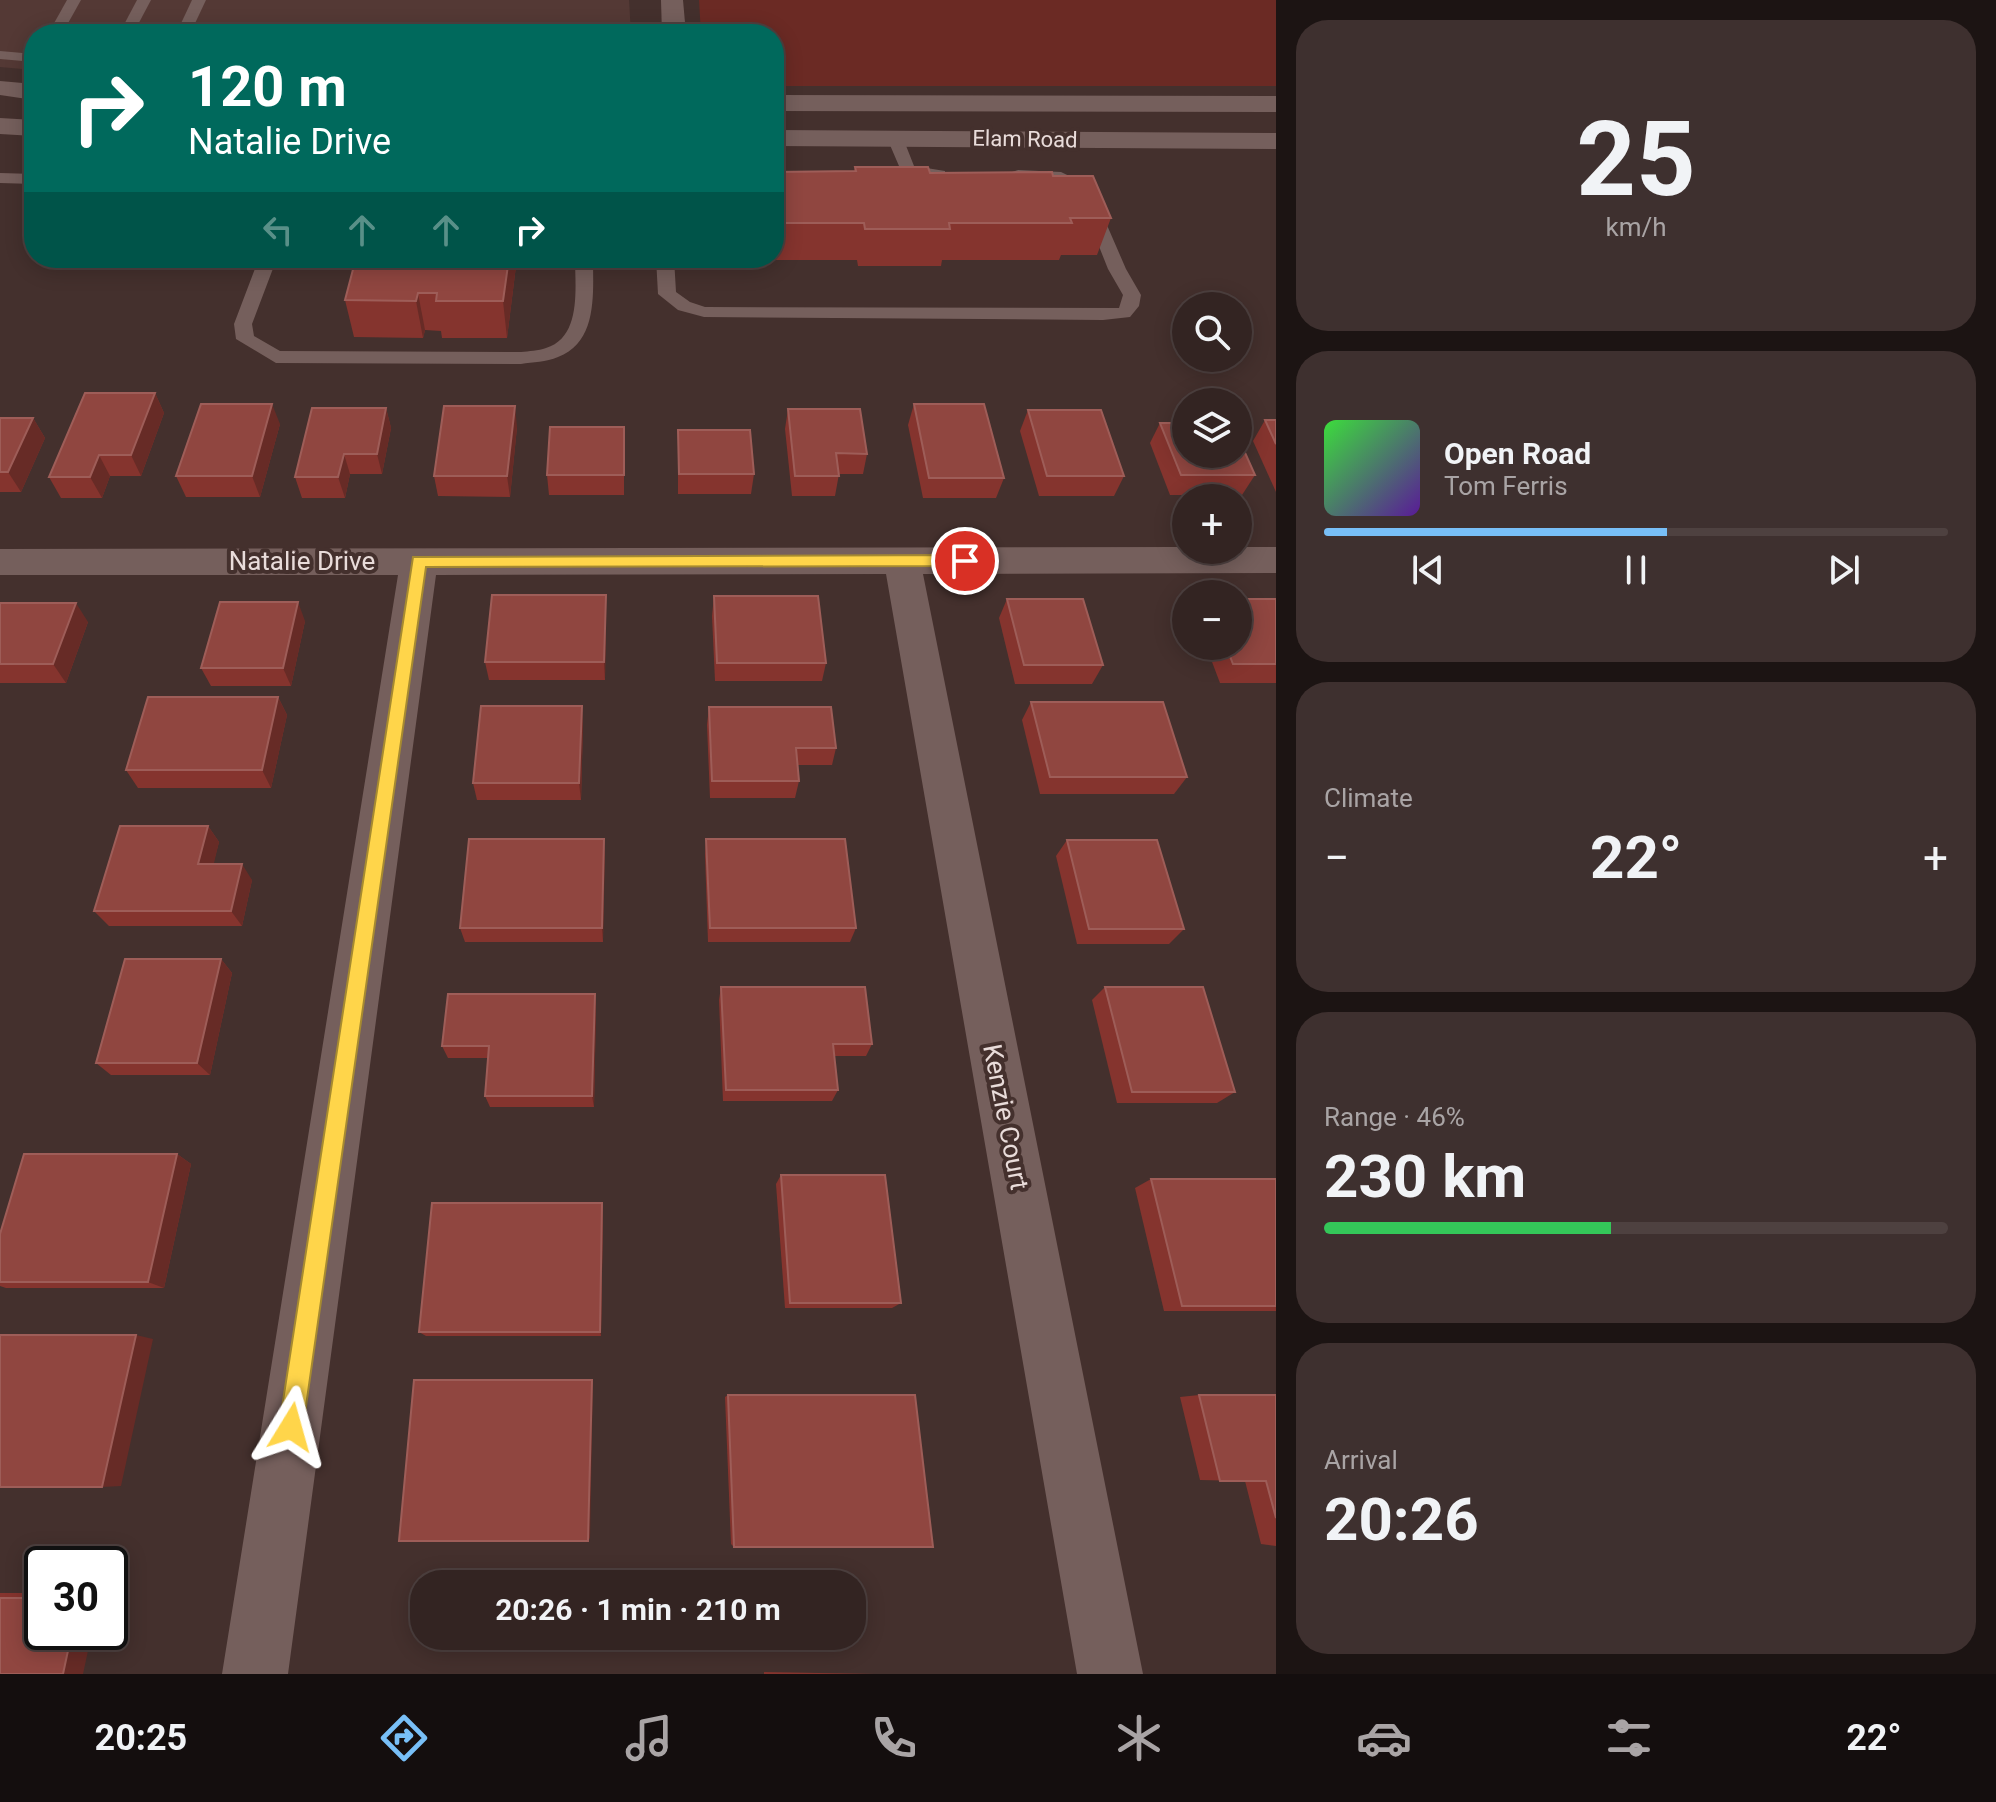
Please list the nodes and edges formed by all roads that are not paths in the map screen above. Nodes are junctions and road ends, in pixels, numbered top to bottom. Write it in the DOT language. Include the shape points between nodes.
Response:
graph roads {
  1 [pos="74,0"];
  2 [pos="144,0"];
  3 [pos="199,0"];
  4 [pos="672,0"];
  5 [pos="61,24"];
  6 [pos="131,24"];
  7 [pos="188,24"];
  8 [pos="673,24"];
  9 [pos="0,55"];
  10 [pos="24,57"];
  11 [pos="784,103"];
  12 [pos="885,103"];
  13 [pos="1276,104"];
  14 [pos="0,126"];
  15 [pos="24,127"];
  16 [pos="784,138"];
  17 [pos="895,138"];
  18 [pos="1276,141"];
  19 [pos="956,174"];
  20 [pos="998,174"];
  21 [pos="0,178"];
  22 [pos="24,179"];
  23 [pos="264,268"];
  24 [pos="584,268"];
  25 [pos="666,268"];
  26 [pos="1276,560"];
  27 [pos="419,561"];
  28 [pos="902,561"];
  29 [pos="0,562"];
  30 [pos="255,1674"];
  31 [pos="1110,1674"];
  1 -- 5 [label="lane"];
  2 -- 6 [label="lane"];
  3 -- 7 [label="lane"];
  4 -- 8 [label="street"];
  9 -- 10 [label="lane"];
  11 -- 12 [label="street, Elam Road"];
  12 -- 13 [label="street, Elam Road"];
  12 -- 17 [label="street"];
  14 -- 15 [label="street"];
  16 -- 17 [label="street, Elam Road"];
  17 -- 18 [label="street, Elam Road"];
  17 -- 19 [label="lane" via="908,170"];
  20 -- 25 [label="lane" via="1054,175 1084,189 1132,295 1124,313 704,312 667,294"];
  21 -- 22 [label="lane"];
  23 -- 24 [label="lane" via="243,324 245,339 276,357 326,359 521,358 554,353 570,342 582,320"];
  26 -- 28 [label="street, Natalie Drive"];
  27 -- 28 [label="street, Natalie Drive"];
  27 -- 29 [label="street, Natalie Drive"];
  27 -- 30 [label="street"];
  28 -- 31 [label="street, Kenzie Court"];
}
